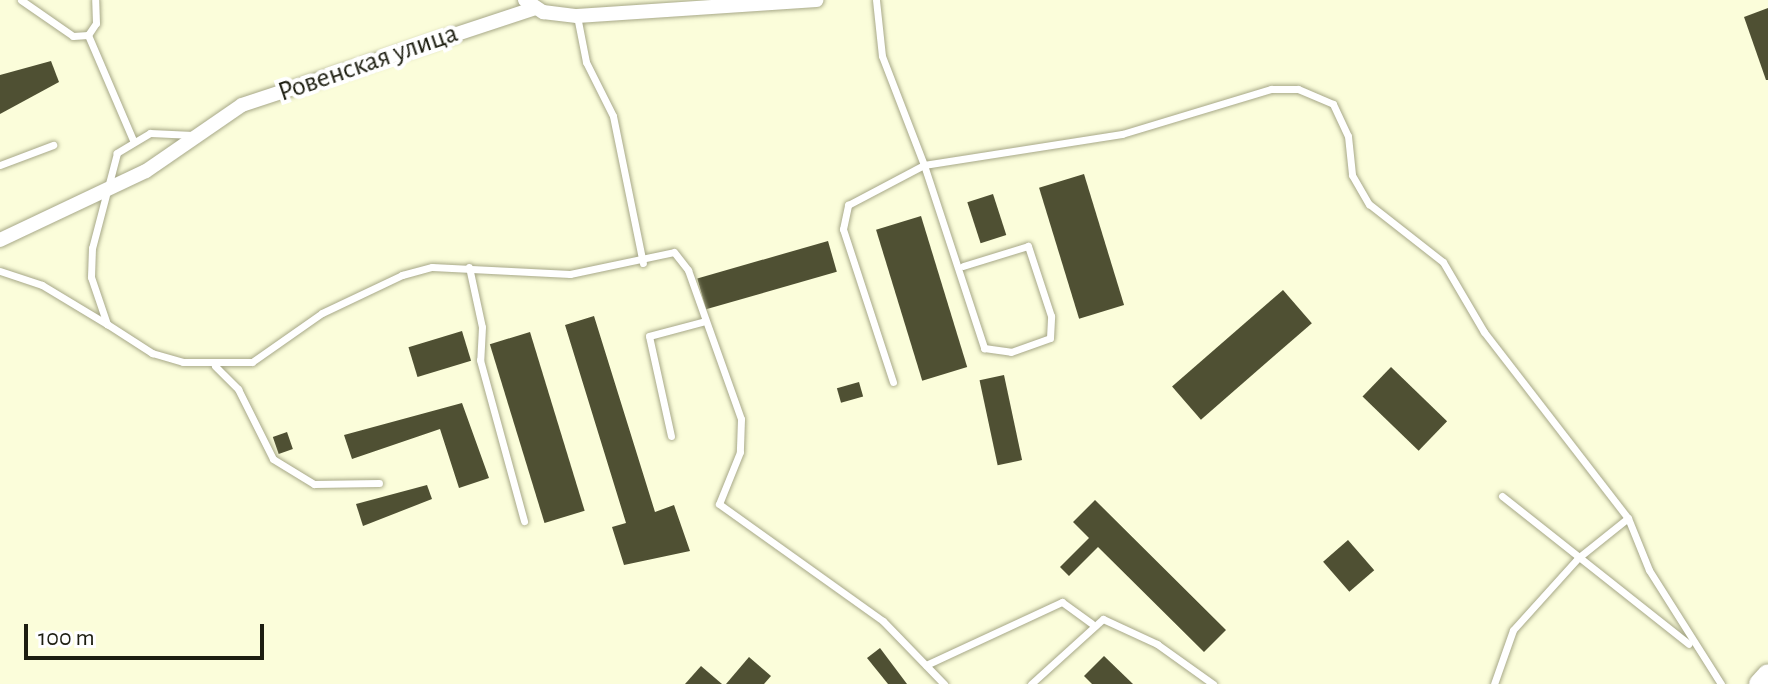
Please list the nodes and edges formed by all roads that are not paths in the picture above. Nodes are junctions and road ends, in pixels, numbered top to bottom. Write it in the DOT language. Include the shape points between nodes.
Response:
graph roads {
  1 [pos="21,0"];
  2 [pos="95,0"];
  3 [pos="816,0"];
  4 [pos="876,0"];
  5 [pos="530,4"];
  6 [pos="577,16"];
  7 [pos="88,35"];
  8 [pos="193,135"];
  9 [pos="133,140"];
  10 [pos="53,145"];
  11 [pos="0,165"];
  12 [pos="924,165"];
  13 [pos="107,191"];
  14 [pos="0,240"];
  15 [pos="643,263"];
  16 [pos="963,266"];
  17 [pos="469,267"];
  18 [pos="0,271"];
  19 [pos="702,322"];
  20 [pos="107,324"];
  21 [pos="215,366"];
  22 [pos="893,382"];
  23 [pos="671,436"];
  24 [pos="379,483"];
  25 [pos="1502,496"];
  26 [pos="1628,518"];
  27 [pos="524,521"];
  28 [pos="1578,558"];
  29 [pos="1091,623"];
  30 [pos="1694,648"];
  31 [pos="926,665"];
  32 [pos="1768,674"];
  33 [pos="944,684"];
  34 [pos="1031,684"];
  35 [pos="1213,684"];
  36 [pos="1494,684"];
  37 [pos="1721,684"];
  38 [pos="1759,684"];
  1 -- 7 [label="lane" via="73,36"];
  2 -- 7 [label="lane" via="96,23"];
  3 -- 6 [label="street, Ровенская улица"];
  4 -- 12 [label="lane" via="882,56"];
  5 -- 6 [label="street, Ровенская улица"];
  5 -- 8 [label="street, Ровенская улица" via="242,105"];
  6 -- 15 [label="lane" via="586,62 613,116"];
  7 -- 9 [label="lane"];
  8 -- 9 [label="lane" via="166,129"];
  8 -- 13 [label="street, Ровенская улица"];
  9 -- 13 [label="lane" via="117,153"];
  10 -- 11 [label="lane"];
  12 -- 16 [label="lane"];
  12 -- 22 [label="lane" via="857,196 843,216"];
  12 -- 26 [label="lane" via="1122,134 1271,89 1298,89 1333,104 1348,136 1352,175 1369,204 1443,262 1484,332"];
  13 -- 14 [label="street, Ровенская улица"];
  13 -- 20 [label="lane" via="91,277"];
  15 -- 17 [label="lane" via="570,274"];
  15 -- 19 [label="lane" via="658,251 674,252 688,270"];
  16 -- 16 [label="lane" via="1028,246 1051,316 1050,338 1011,352 984,348"];
  17 -- 21 [label="lane" via="432,267 363,290 252,362"];
  17 -- 27 [label="lane" via="482,327 480,360"];
  18 -- 20 [label="lane" via="42,285"];
  19 -- 23 [label="lane" via="649,336"];
  19 -- 31 [label="lane" via="721,355 742,436 719,504 866,608"];
  20 -- 21 [label="lane" via="152,353"];
  21 -- 24 [label="lane" via="238,389 273,459 314,484"];
  25 -- 28 [label="lane"];
  26 -- 28 [label="lane"];
  26 -- 30 [label="lane"];
  28 -- 30 [label="lane"];
  28 -- 36 [label="lane" via="1513,630"];
  29 -- 31 [label="lane" via="1062,602"];
  29 -- 34 [label="lane"];
  29 -- 35 [label="lane" via="1103,619 1129,627"];
  30 -- 37 [label="lane"];
  31 -- 33 [label="lane"];
  32 -- 38 [label="main road"];
}
